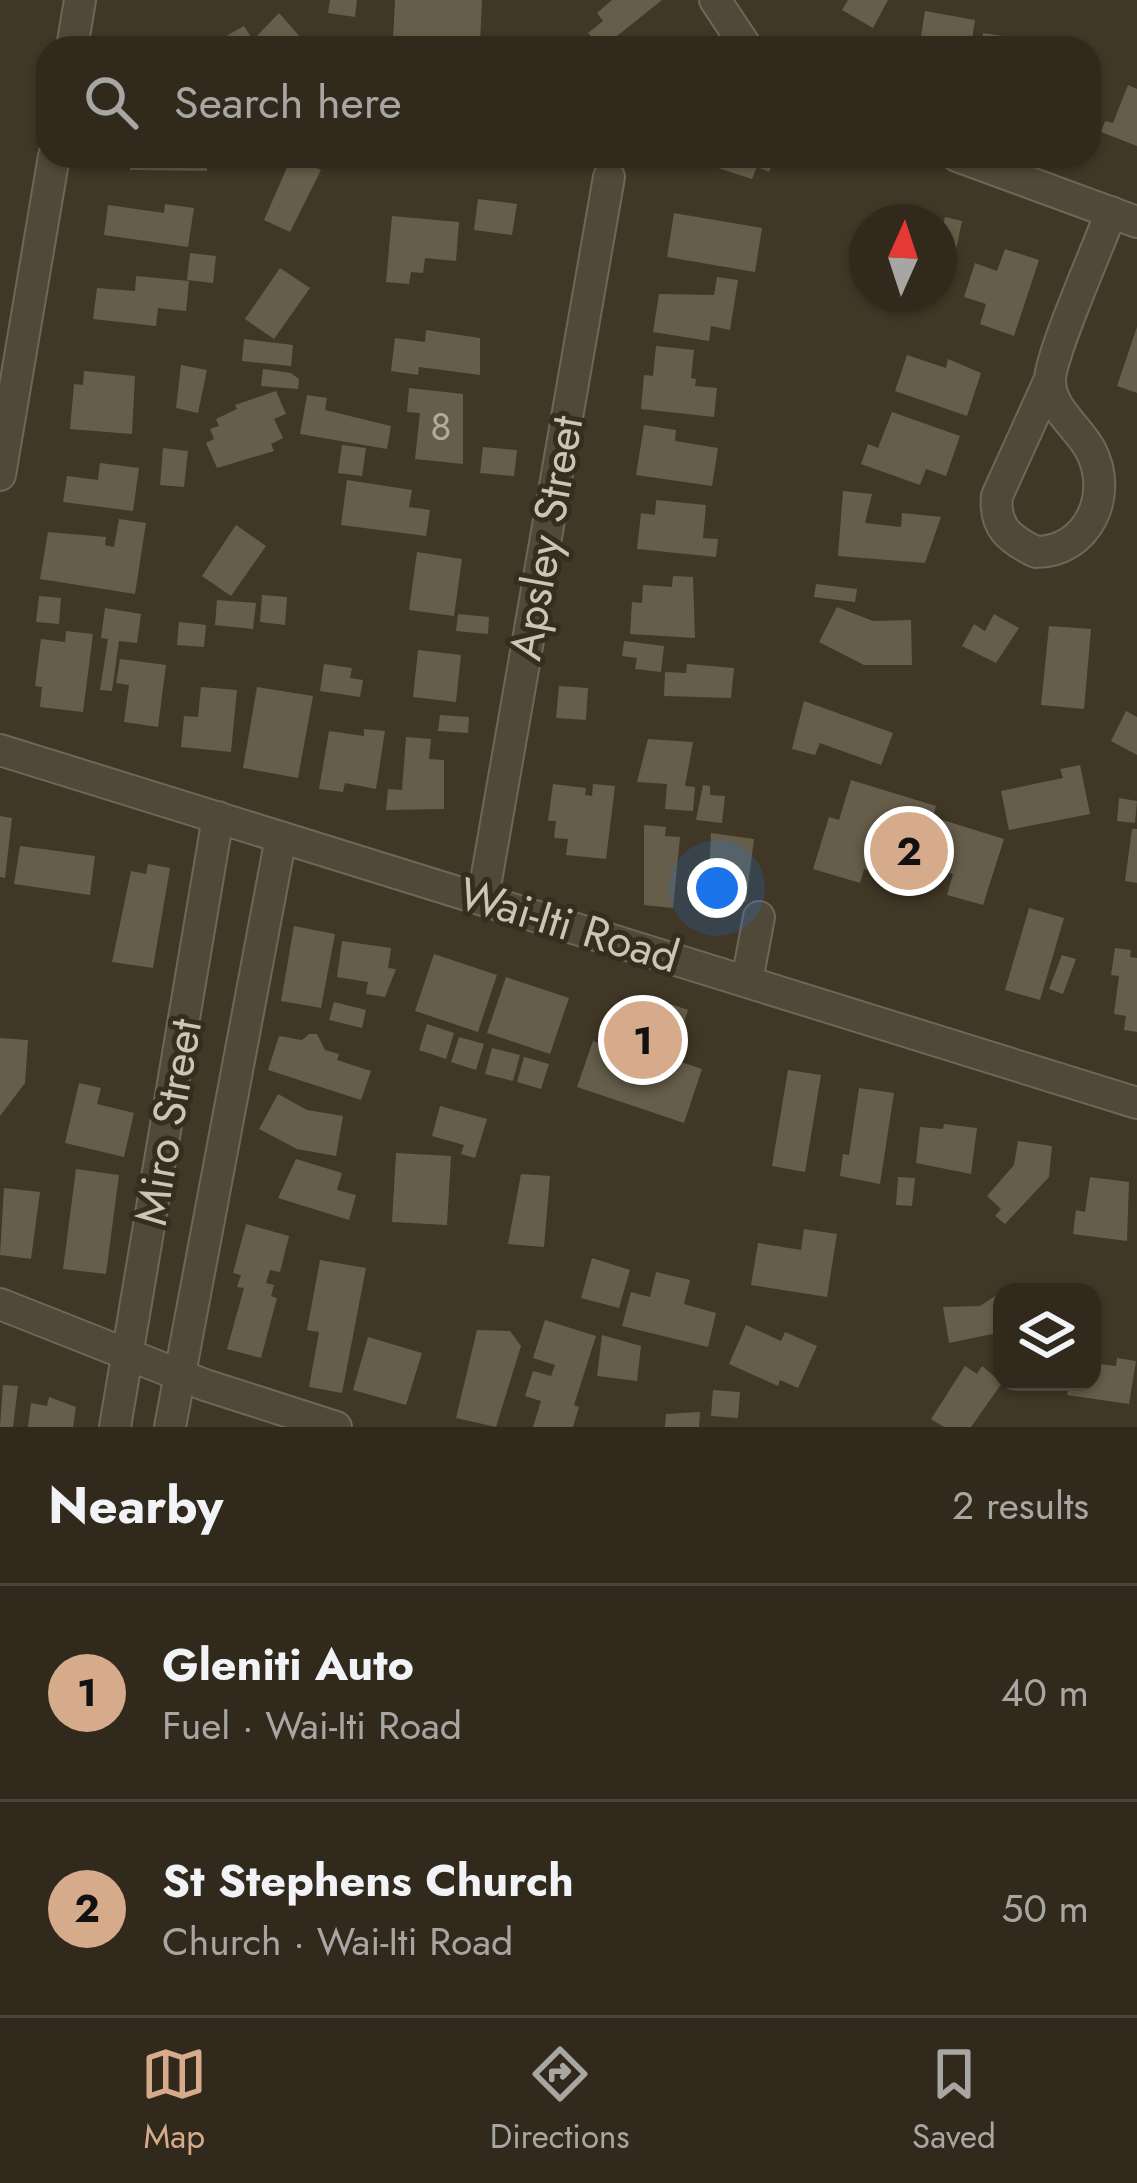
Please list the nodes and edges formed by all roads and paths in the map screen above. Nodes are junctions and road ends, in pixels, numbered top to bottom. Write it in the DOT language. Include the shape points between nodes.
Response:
graph roads {
  1 [pos="80,0"];
  2 [pos="715,0"];
  3 [pos="74,36"];
  4 [pos="739,36"];
  5 [pos="51,168"];
  6 [pos="990,168"];
  7 [pos="609,178"];
  8 [pos="1124,217"];
  9 [pos="13,322"];
  10 [pos="1050,379"];
  11 [pos="4,421"];
  12 [pos="0,475"];
  13 [pos="0,750"];
  14 [pos="218,817"];
  15 [pos="280,837"];
  16 [pos="483,898"];
  17 [pos="759,917"];
  18 [pos="747,981"];
  19 [pos="1137,1102"];
  20 [pos="0,1304"];
  21 [pos="128,1354"];
  22 [pos="178,1372"];
  23 [pos="115,1427"];
  24 [pos="170,1427"];
  25 [pos="336,1427"];
  1 -- 3 [label="street"];
  2 -- 4 [label="street"];
  5 -- 9 [label="street"];
  6 -- 8 [label="street"];
  7 -- 16 [label="street, Apsley Street"];
  8 -- 10 [label="street"];
  9 -- 11 [label="street"];
  10 -- 10 [label="street" via="1063,416 1094,455 1094,512 1071,546 1036,552 1004,532 995,516"];
  11 -- 12 [label="street"];
  13 -- 14 [label="street, Wai-Iti Road"];
  14 -- 15 [label="street, Wai-Iti Road"];
  14 -- 21 [label="street, Miro Street"];
  15 -- 16 [label="street, Wai-Iti Road"];
  15 -- 22 [label="street, Miro Street"];
  16 -- 18 [label="street, Wai-Iti Road"];
  17 -- 18 [label="street"];
  18 -- 19 [label="street, Wai-Iti Road"];
  20 -- 21 [label="street"];
  21 -- 22 [label="street"];
  21 -- 23 [label="street, Miro Street"];
  22 -- 24 [label="street, Miro Street"];
  22 -- 25 [label="street"];
}
